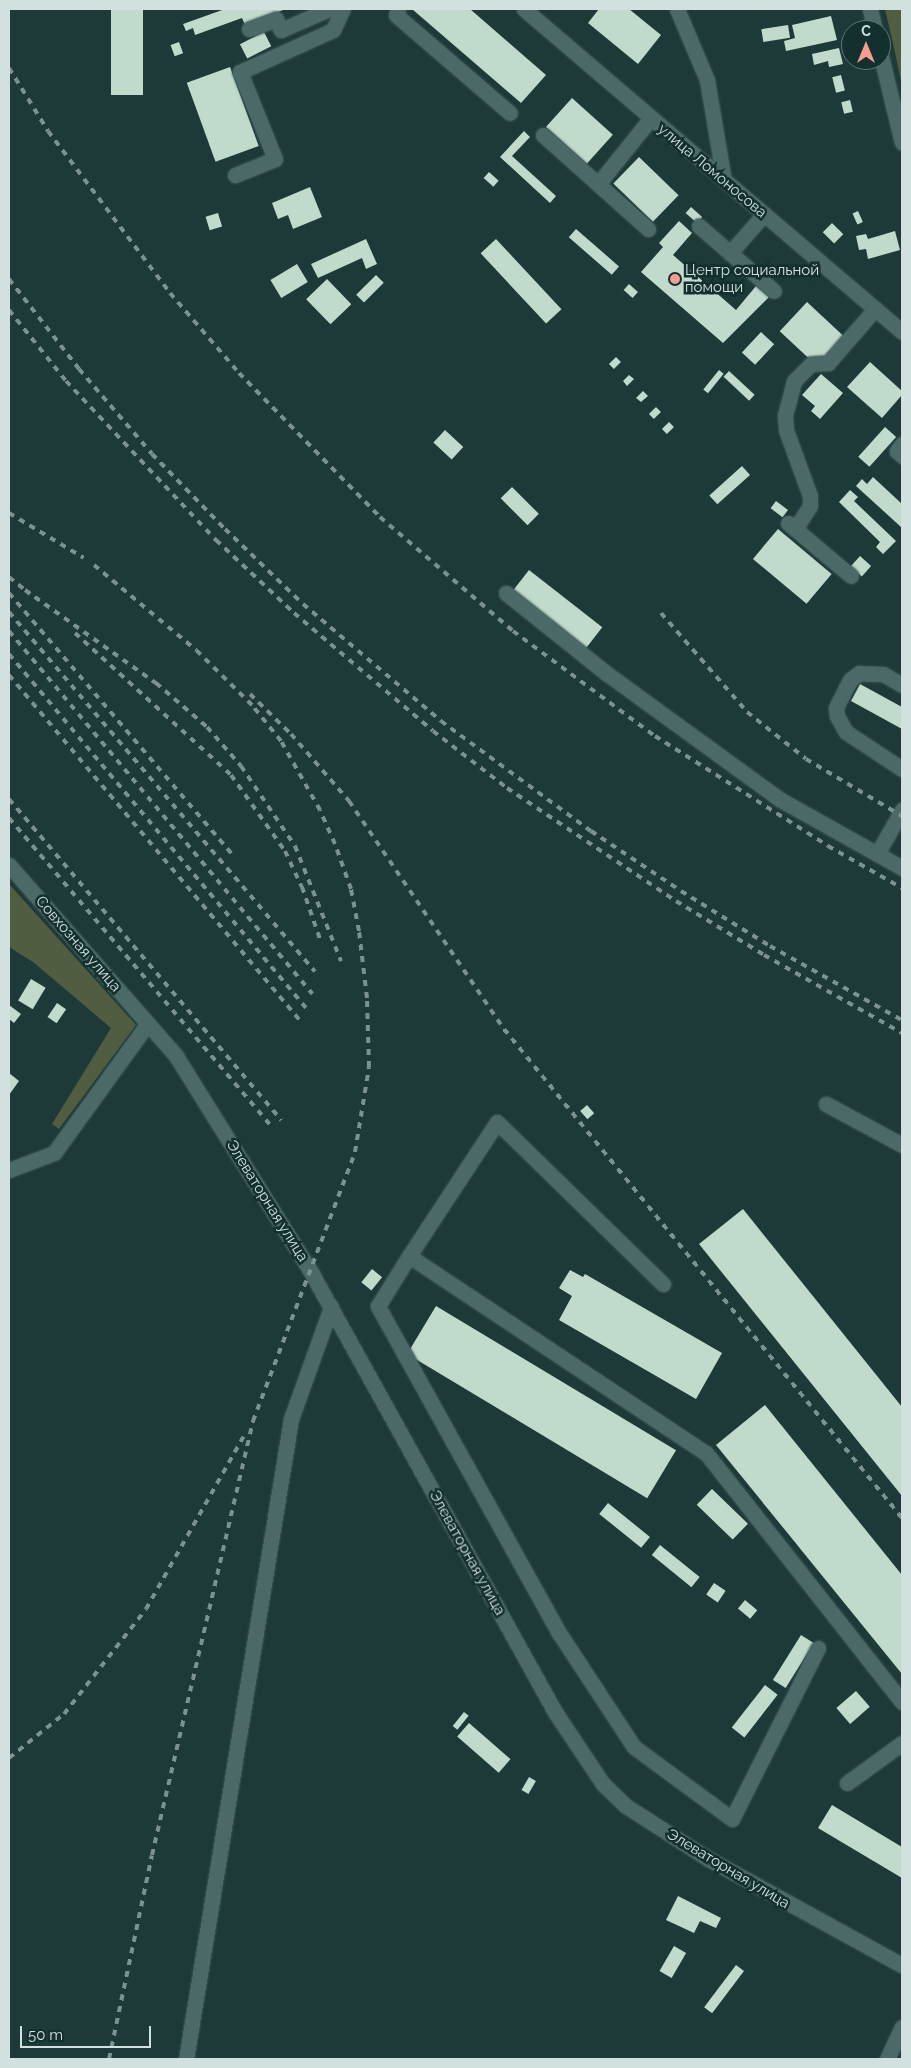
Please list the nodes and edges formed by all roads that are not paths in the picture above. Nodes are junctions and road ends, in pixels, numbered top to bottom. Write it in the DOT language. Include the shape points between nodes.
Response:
graph roads {
  1 [pos="329,9"];
  2 [pos="343,9"];
  3 [pos="398,9"];
  4 [pos="524,9"];
  5 [pos="678,9"];
  6 [pos="249,29"];
  7 [pos="884,70"];
  8 [pos="510,113"];
  9 [pos="650,119"];
  10 [pos="543,135"];
  11 [pos="902,143"];
  12 [pos="234,175"];
  13 [pos="724,180"];
  14 [pos="598,184"];
  15 [pos="764,214"];
  16 [pos="699,226"];
  17 [pos="648,230"];
  18 [pos="730,253"];
  19 [pos="774,291"];
  20 [pos="875,310"];
  21 [pos="902,332"];
  22 [pos="902,444"];
  23 [pos="902,456"];
  24 [pos="851,576"];
  25 [pos="506,593"];
  26 [pos="902,685"];
  27 [pos="902,769"];
  28 [pos="902,810"];
  29 [pos="877,854"];
  30 [pos="9,865"];
  31 [pos="902,868"];
  32 [pos="148,1023"];
  33 [pos="826,1104"];
  34 [pos="902,1145"];
  35 [pos="9,1170"];
  36 [pos="409,1256"];
  37 [pos="663,1284"];
  38 [pos="331,1307"];
  39 [pos="818,1648"];
  40 [pos="902,1702"];
  41 [pos="902,1743"];
  42 [pos="847,1783"];
  43 [pos="902,1965"];
  44 [pos="902,2027"];
  45 [pos="186,2059"];
  46 [pos="886,2059"];
  1 -- 6 [label="street" via="281,30 276,19"];
  2 -- 12 [label="street" via="333,30 240,72 275,159"];
  3 -- 8 [label="street" via="396,15"];
  4 -- 9 [label="street, улица Ломоносова"];
  5 -- 13 [label="street" via="707,80"];
  7 -- 11 [label="street"];
  9 -- 13 [label="street, улица Ломоносова"];
  9 -- 14 [label="street"];
  10 -- 14 [label="street"];
  13 -- 15 [label="street, улица Ломоносова"];
  14 -- 17 [label="street"];
  15 -- 18 [label="street"];
  15 -- 20 [label="street, улица Ломоносова"];
  16 -- 18 [label="street"];
  18 -- 19 [label="street"];
  20 -- 21 [label="street, улица Ломоносова"];
  20 -- 24 [label="street" via="828,363 811,364 794,381 785,415 786,430 810,501 810,506 791,526"];
  22 -- 23 [label="street" via="898,451"];
  25 -- 29 [label="street" via="606,673 781,800"];
  26 -- 27 [label="street" via="883,674 859,673 850,680 836,708 846,732"];
  28 -- 29 [label="street"];
  29 -- 31 [label="street"];
  30 -- 32 [label="street, Совхозная улица"];
  32 -- 35 [label="street" via="54,1153"];
  32 -- 38 [label="street, Элеваторная улица" via="176,1056"];
  33 -- 34 [label="street"];
  36 -- 37 [label="street" via="497,1122"];
  36 -- 39 [label="street" via="378,1306 560,1633 634,1747 732,1819"];
  36 -- 40 [label="street" via="706,1453"];
  38 -- 43 [label="street, Элеваторная улица" via="554,1712 603,1784 626,1806 707,1858"];
  38 -- 45 [label="street" via="291,1419"];
  41 -- 42 [label="street"];
  44 -- 46 [label="street"];
}
